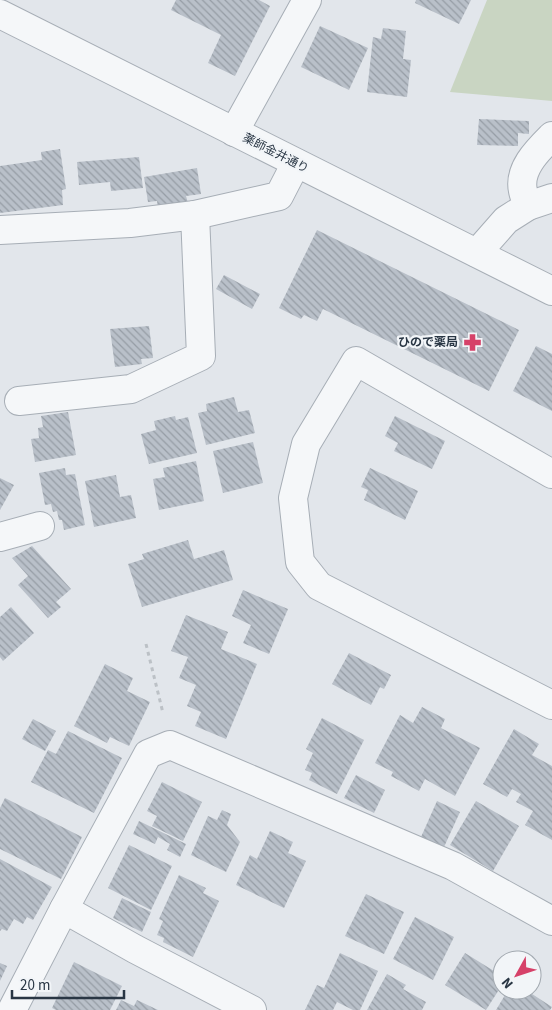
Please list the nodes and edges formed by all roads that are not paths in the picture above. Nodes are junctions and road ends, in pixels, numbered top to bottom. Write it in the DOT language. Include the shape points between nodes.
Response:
graph roads {
  1 [pos="308,0"];
  2 [pos="0,14"];
  3 [pos="234,132"];
  4 [pos="552,136"];
  5 [pos="296,163"];
  6 [pos="540,202"];
  7 [pos="195,215"];
  8 [pos="0,230"];
  9 [pos="477,253"];
  10 [pos="552,291"];
  11 [pos="20,401"];
  12 [pos="552,474"];
  13 [pos="40,526"];
  14 [pos="0,537"];
  15 [pos="552,705"];
  16 [pos="64,909"];
  17 [pos="552,922"];
  18 [pos="12,1010"];
  19 [pos="252,1010"];
  1 -- 3 [label="street"];
  2 -- 3 [label="street, 薬師金井通り"];
  3 -- 5 [label="street, 薬師金井通り"];
  4 -- 6 [label="street" via="535,153 524,174 522,189"];
  5 -- 7 [label="street" via="279,196"];
  5 -- 9 [label="street, 薬師金井通り"];
  6 -- 9 [label="street" via="506,220"];
  7 -- 8 [label="street" via="130,223"];
  7 -- 11 [label="street" via="201,356 131,389"];
  9 -- 10 [label="street, 薬師金井通り"];
  12 -- 15 [label="street" via="356,361 306,444 293,498 300,562 319,586"];
  13 -- 14 [label="street"];
  16 -- 17 [label="street" via="148,754 170,745 452,866"];
  16 -- 18 [label="street"];
  16 -- 19 [label="street"];
}
